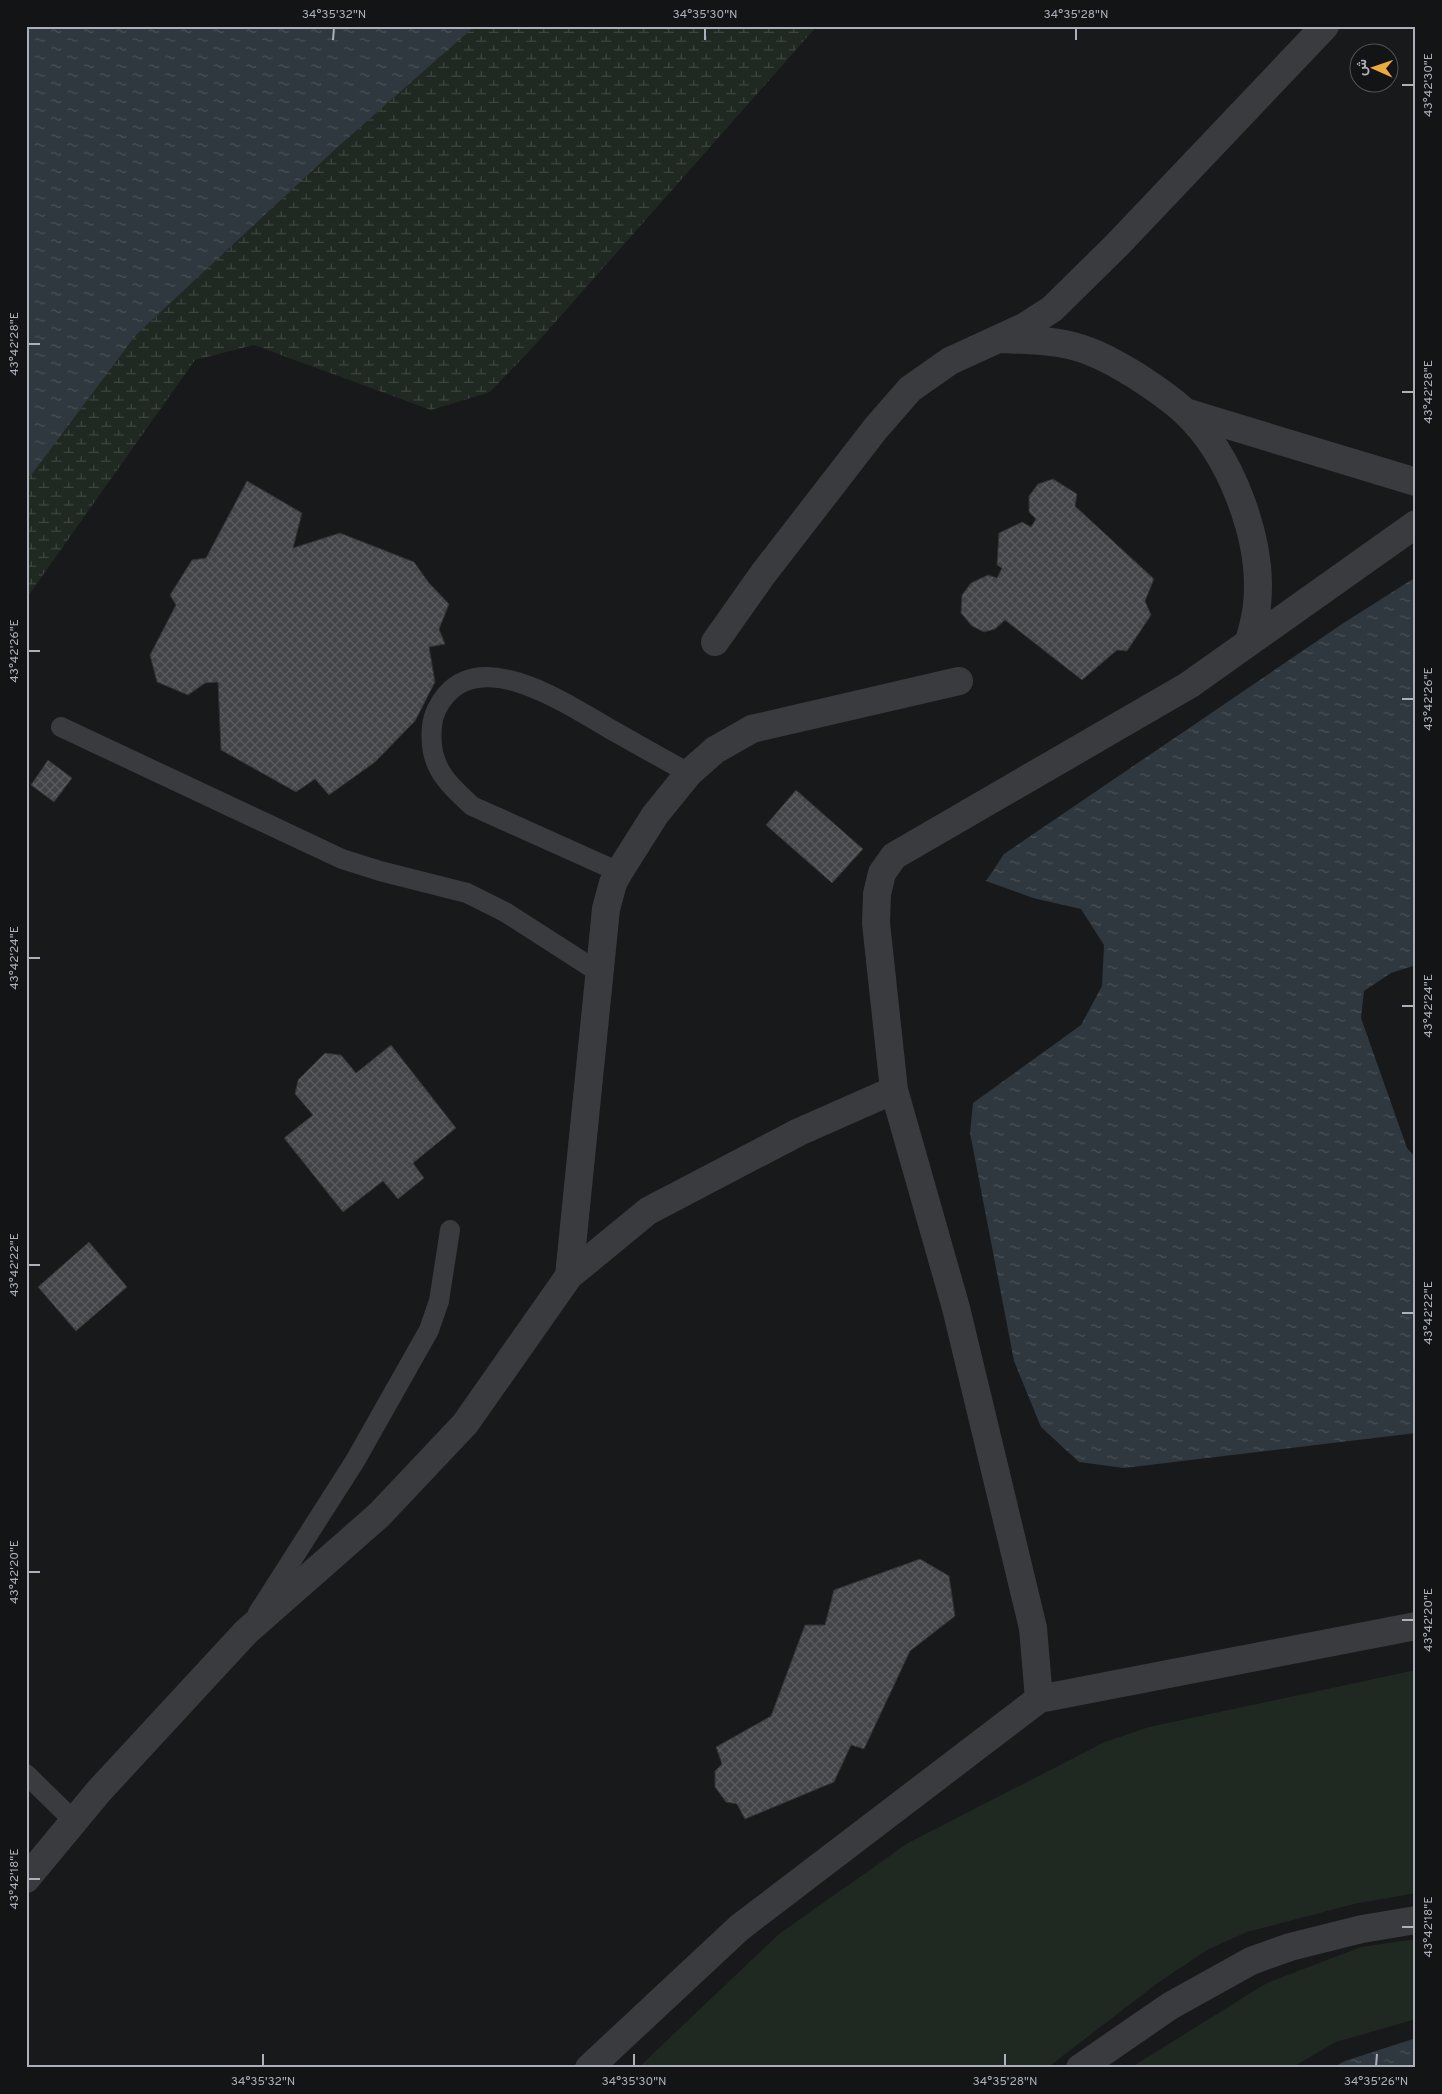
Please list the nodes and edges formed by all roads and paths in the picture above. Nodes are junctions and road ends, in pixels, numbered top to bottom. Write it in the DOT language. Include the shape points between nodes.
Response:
graph roads {
  1 [pos="1325,26"];
  2 [pos="997,339"];
  3 [pos="1185,412"];
  4 [pos="1416,482"];
  5 [pos="1416,524"];
  6 [pos="715,642"];
  7 [pos="1249,642"];
  8 [pos="959,681"];
  9 [pos="61,727"];
  10 [pos="689,774"];
  11 [pos="619,872"];
  12 [pos="600,973"];
  13 [pos="894,1090"];
  14 [pos="450,1230"];
  15 [pos="569,1276"];
  16 [pos="1416,1626"];
  17 [pos="246,1632"];
  18 [pos="1039,1699"];
  19 [pos="26,1774"];
  20 [pos="74,1821"];
  21 [pos="26,1878"];
  22 [pos="1416,1920"];
  23 [pos="589,2068"];
  24 [pos="1080,2068"];
  1 -- 2 [label="street" via="1052,309"];
  2 -- 3 [label="street" via="1072,346 1104,357 1159,390"];
  2 -- 6 [label="street" via="950,361 910,389 762,574"];
  3 -- 4 [label="street"];
  3 -- 7 [label="street" via="1221,458 1248,524 1257,564 1257,605"];
  5 -- 7 [label="street"];
  7 -- 13 [label="street" via="1189,685 894,856 882,873 876,923"];
  8 -- 10 [label="street" via="752,729 715,750"];
  9 -- 12 [label="lane" via="342,859 467,893 505,912"];
  10 -- 11 [label="street" via="655,815"];
  10 -- 11 [label="lane" via="554,698 520,683 495,677 470,678 452,688 441,702 432,724 432,747 436,766 454,789 472,806"];
  11 -- 12 [label="street" via="606,909"];
  12 -- 15 [label="street"];
  13 -- 15 [label="street" via="798,1132 648,1211"];
  13 -- 18 [label="street" via="956,1308 1031,1618"];
  14 -- 17 [label="lane" via="439,1301 429,1330 355,1461"];
  15 -- 17 [label="street" via="465,1424 380,1515"];
  16 -- 18 [label="street"];
  17 -- 20 [label="street"];
  18 -- 23 [label="street" via="739,1928"];
  19 -- 20 [label="lane"];
  20 -- 21 [label="street"];
  22 -- 24 [label="street" via="1362,1929 1290,1947 1251,1962 1170,2006"];
}
